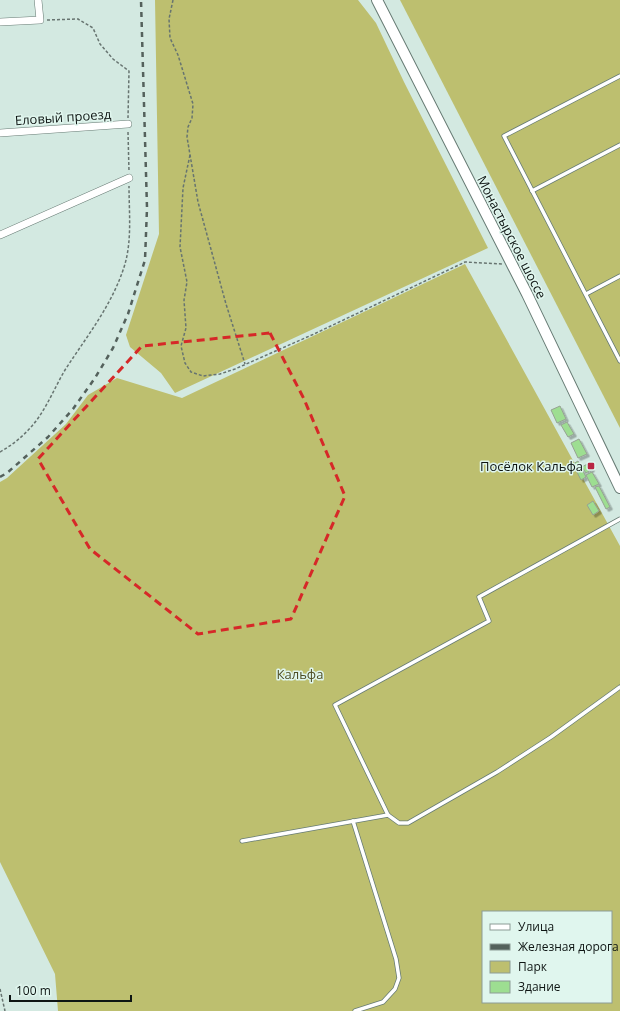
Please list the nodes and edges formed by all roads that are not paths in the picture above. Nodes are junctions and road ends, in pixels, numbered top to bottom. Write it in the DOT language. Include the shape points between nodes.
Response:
graph roads {
  1 [pos="38,0"];
  2 [pos="376,0"];
  3 [pos="0,22"];
  4 [pos="620,76"];
  5 [pos="128,124"];
  6 [pos="0,133"];
  7 [pos="620,145"];
  8 [pos="129,178"];
  9 [pos="532,191"];
  10 [pos="0,235"];
  11 [pos="620,276"];
  12 [pos="586,294"];
  13 [pos="620,361"];
  14 [pos="620,488"];
  15 [pos="620,519"];
  16 [pos="620,687"];
  17 [pos="388,815"];
  18 [pos="353,821"];
  19 [pos="242,841"];
  20 [pos="355,1011"];
  1 -- 3 [label="street" via="40,20"];
  2 -- 14 [label="main road, Монастырское шоссе" via="512,264"];
  4 -- 9 [label="lane" via="504,136"];
  5 -- 6 [label="street, Еловый проезд"];
  7 -- 9 [label="lane"];
  8 -- 10 [label="street"];
  9 -- 12 [label="lane"];
  11 -- 12 [label="lane"];
  12 -- 13 [label="lane"];
  15 -- 17 [label="lane" via="479,597 489,621 335,705"];
  16 -- 17 [label="lane" via="497,772 408,823 399,823"];
  17 -- 18 [label="lane"];
  18 -- 19 [label="lane"];
  18 -- 20 [label="lane" via="396,959 399,978 395,989 383,1002"];
}
